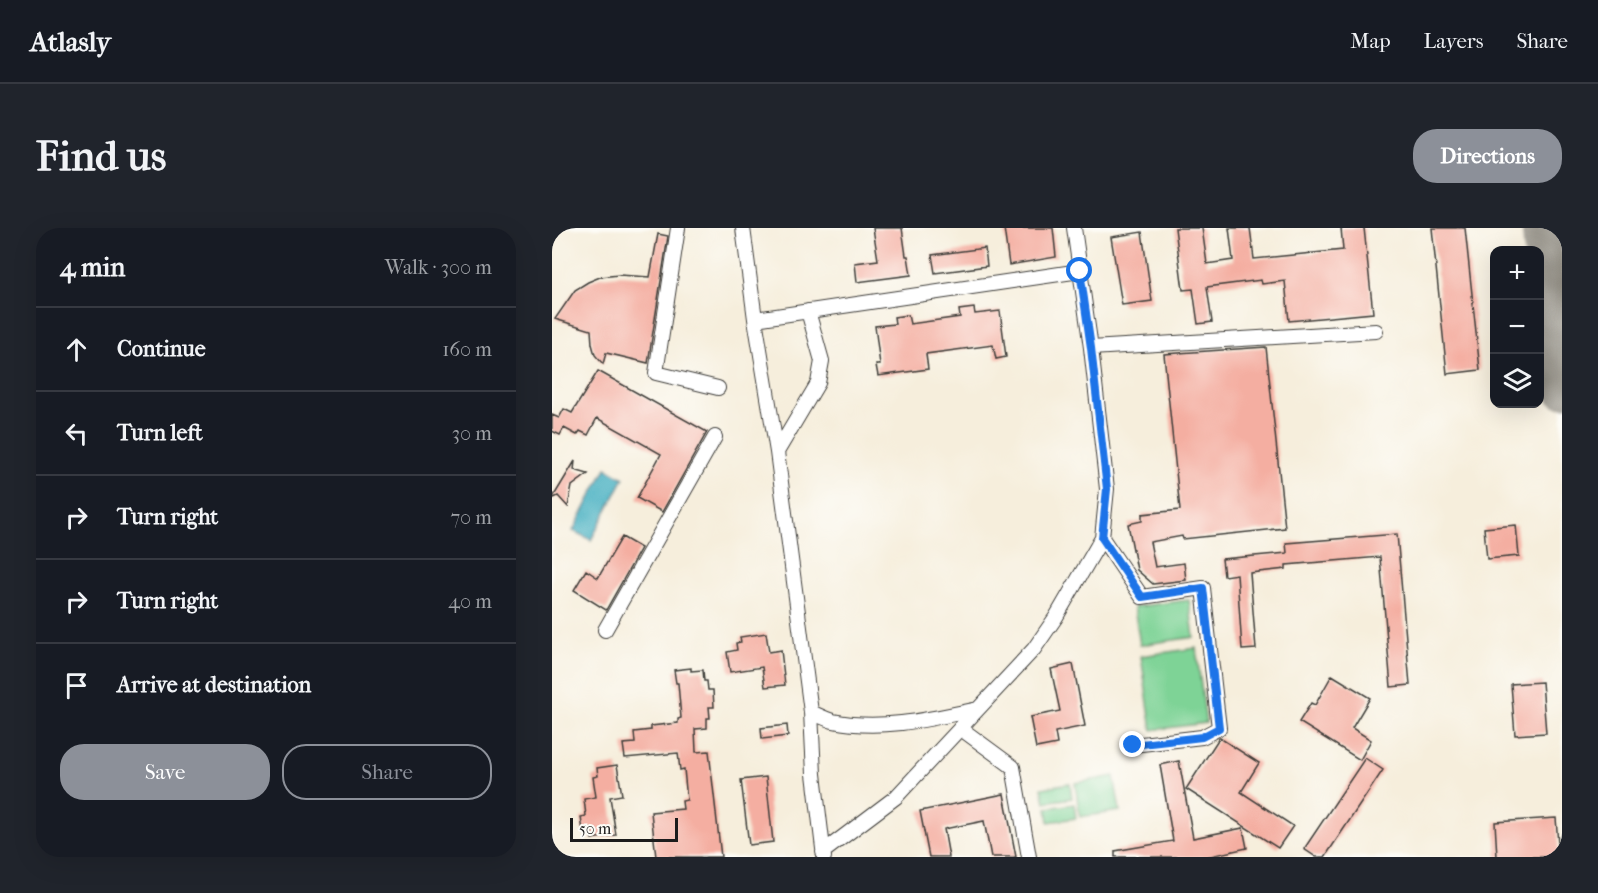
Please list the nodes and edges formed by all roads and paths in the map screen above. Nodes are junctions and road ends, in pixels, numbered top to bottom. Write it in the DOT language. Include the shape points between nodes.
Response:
graph roads {
  1 [pos="678,228"];
  2 [pos="743,228"];
  3 [pos="1074,228"];
  4 [pos="1080,271"];
  5 [pos="808,311"];
  6 [pos="755,319"];
  7 [pos="1376,331"];
  8 [pos="1091,348"];
  9 [pos="718,388"];
  10 [pos="716,437"];
  11 [pos="777,452"];
  12 [pos="1102,538"];
  13 [pos="604,630"];
  14 [pos="978,709"];
  15 [pos="811,712"];
  16 [pos="960,728"];
  17 [pos="1133,745"];
  18 [pos="824,854"];
  19 [pos="1029,857"];
  1 -- 9 [label="street" via="656,373"];
  2 -- 6 [label="street"];
  3 -- 4 [label="street"];
  4 -- 5 [label="street"];
  4 -- 8 [label="street"];
  5 -- 6 [label="street"];
  5 -- 11 [label="street" via="822,362 818,383"];
  6 -- 11 [label="street"];
  7 -- 8 [label="street"];
  8 -- 12 [label="street" via="1107,489"];
  10 -- 13 [label="street"];
  11 -- 15 [label="street"];
  12 -- 14 [label="street" via="1034,649"];
  12 -- 17 [label="street" via="1142,597 1203,588 1219,728 1202,737"];
  14 -- 15 [label="street" via="915,722 867,724 832,721"];
  14 -- 16 [label="street"];
  15 -- 18 [label="street"];
  16 -- 18 [label="street" via="896,797"];
  16 -- 19 [label="street" via="1013,767"];
}
